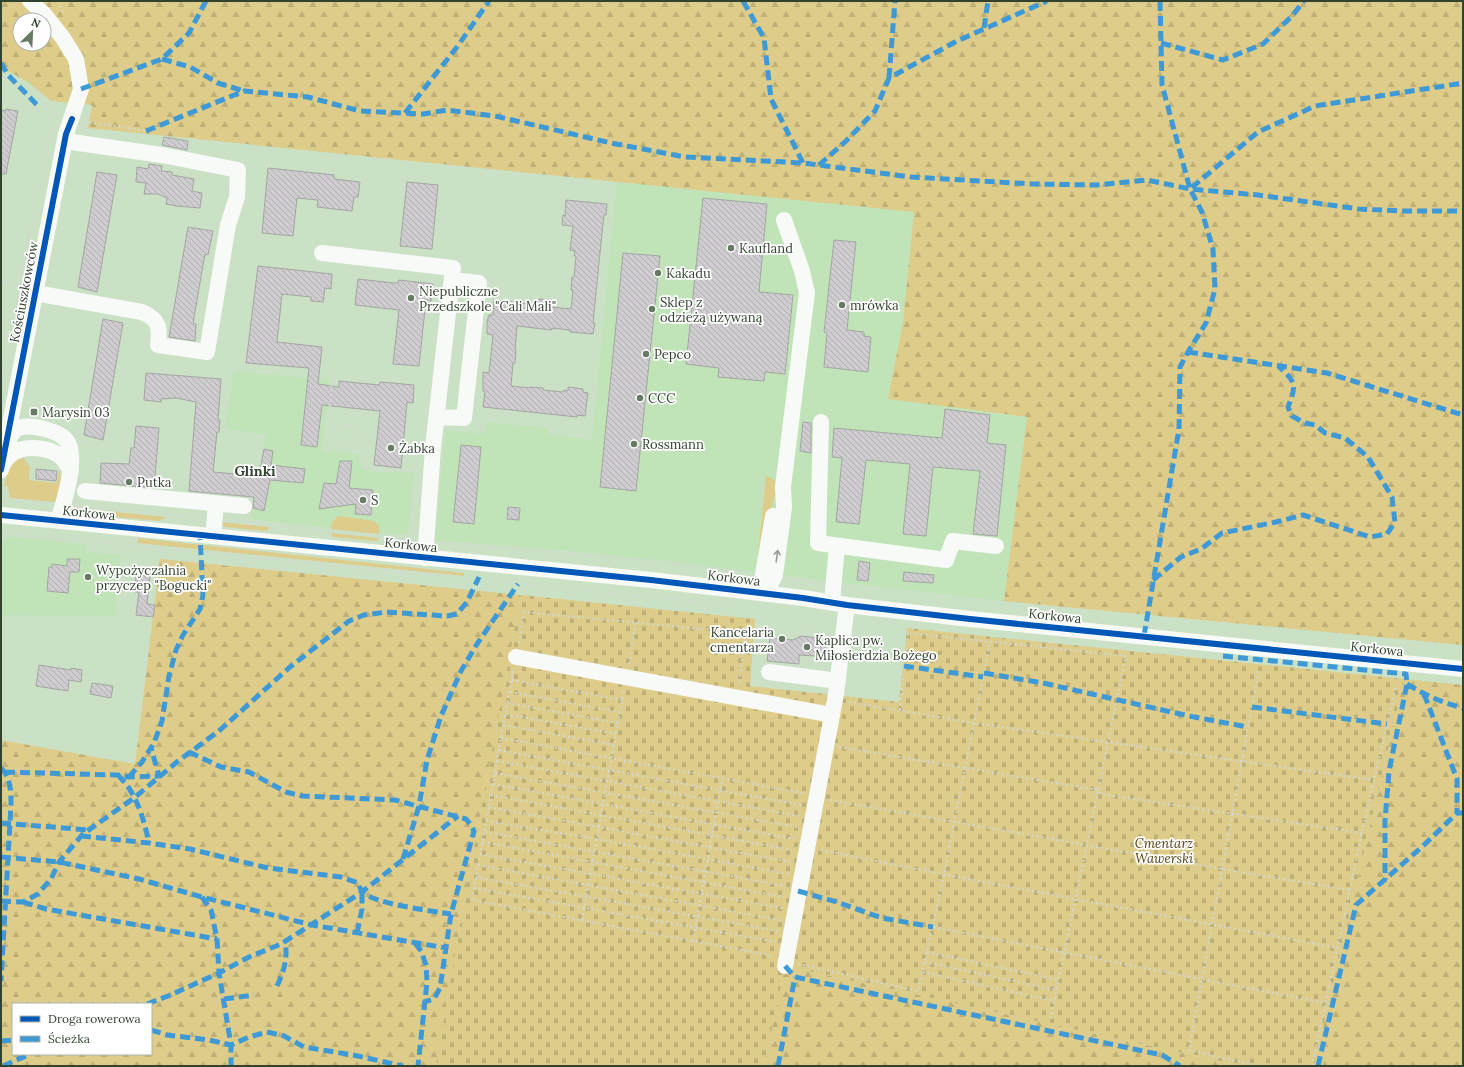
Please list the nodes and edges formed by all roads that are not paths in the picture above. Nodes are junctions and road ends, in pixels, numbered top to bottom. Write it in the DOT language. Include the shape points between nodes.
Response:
graph roads {
  1 [pos="30,1"];
  2 [pos="65,140"];
  3 [pos="784,220"];
  4 [pos="322,253"];
  5 [pos="452,280"];
  6 [pos="35,293"];
  7 [pos="437,417"];
  8 [pos="821,422"];
  9 [pos="6,445"];
  10 [pos="1,468"];
  11 [pos="71,470"];
  12 [pos="90,487"];
  13 [pos="216,504"];
  14 [pos="244,506"];
  15 [pos="1,515"];
  16 [pos="58,521"];
  17 [pos="213,536"];
  18 [pos="837,546"];
  19 [pos="996,546"];
  20 [pos="419,557"];
  21 [pos="766,593"];
  22 [pos="839,603"];
  23 [pos="516,657"];
  24 [pos="1463,669"];
  25 [pos="769,672"];
  26 [pos="838,680"];
  27 [pos="833,707"];
  28 [pos="785,964"];
  1 -- 2 [label="street, Kościuszkowców" via="44,14 76,59 81,89"];
  2 -- 6 [label="street, Kościuszkowców"];
  2 -- 6 [label="street" via="238,170 237,197 228,225 207,352 158,345 160,331 157,323 151,316 142,312"];
  3 -- 21 [label="street" via="807,293 775,575"];
  4 -- 5 [label="street" via="453,268"];
  5 -- 7 [label="street"];
  5 -- 7 [label="street" via="479,283 464,418"];
  6 -- 9 [label="street, Kościuszkowców"];
  7 -- 20 [label="street"];
  8 -- 18 [label="street" via="818,543"];
  9 -- 10 [label="street, Kościuszkowców"];
  9 -- 11 [label="street" via="15,430 25,426 55,432 66,438 70,450"];
  10 -- 11 [label="street" via="9,456 27,448 40,448 55,453"];
  11 -- 16 [label="street"];
  12 -- 13 [label="street"];
  13 -- 14 [label="street"];
  13 -- 17 [label="street"];
  15 -- 16 [label="street, Korkowa"];
  16 -- 17 [label="street, Korkowa"];
  17 -- 20 [label="street, Korkowa"];
  18 -- 19 [label="street" via="946,560 953,541"];
  18 -- 22 [label="street" via="834,586"];
  20 -- 21 [label="street, Korkowa"];
  21 -- 22 [label="street, Korkowa"];
  22 -- 24 [label="street, Korkowa" via="970,619"];
  22 -- 26 [label="street"];
  23 -- 27 [label="street" via="738,697"];
  25 -- 26 [label="street"];
  26 -- 27 [label="street"];
  27 -- 28 [label="street"];
}
